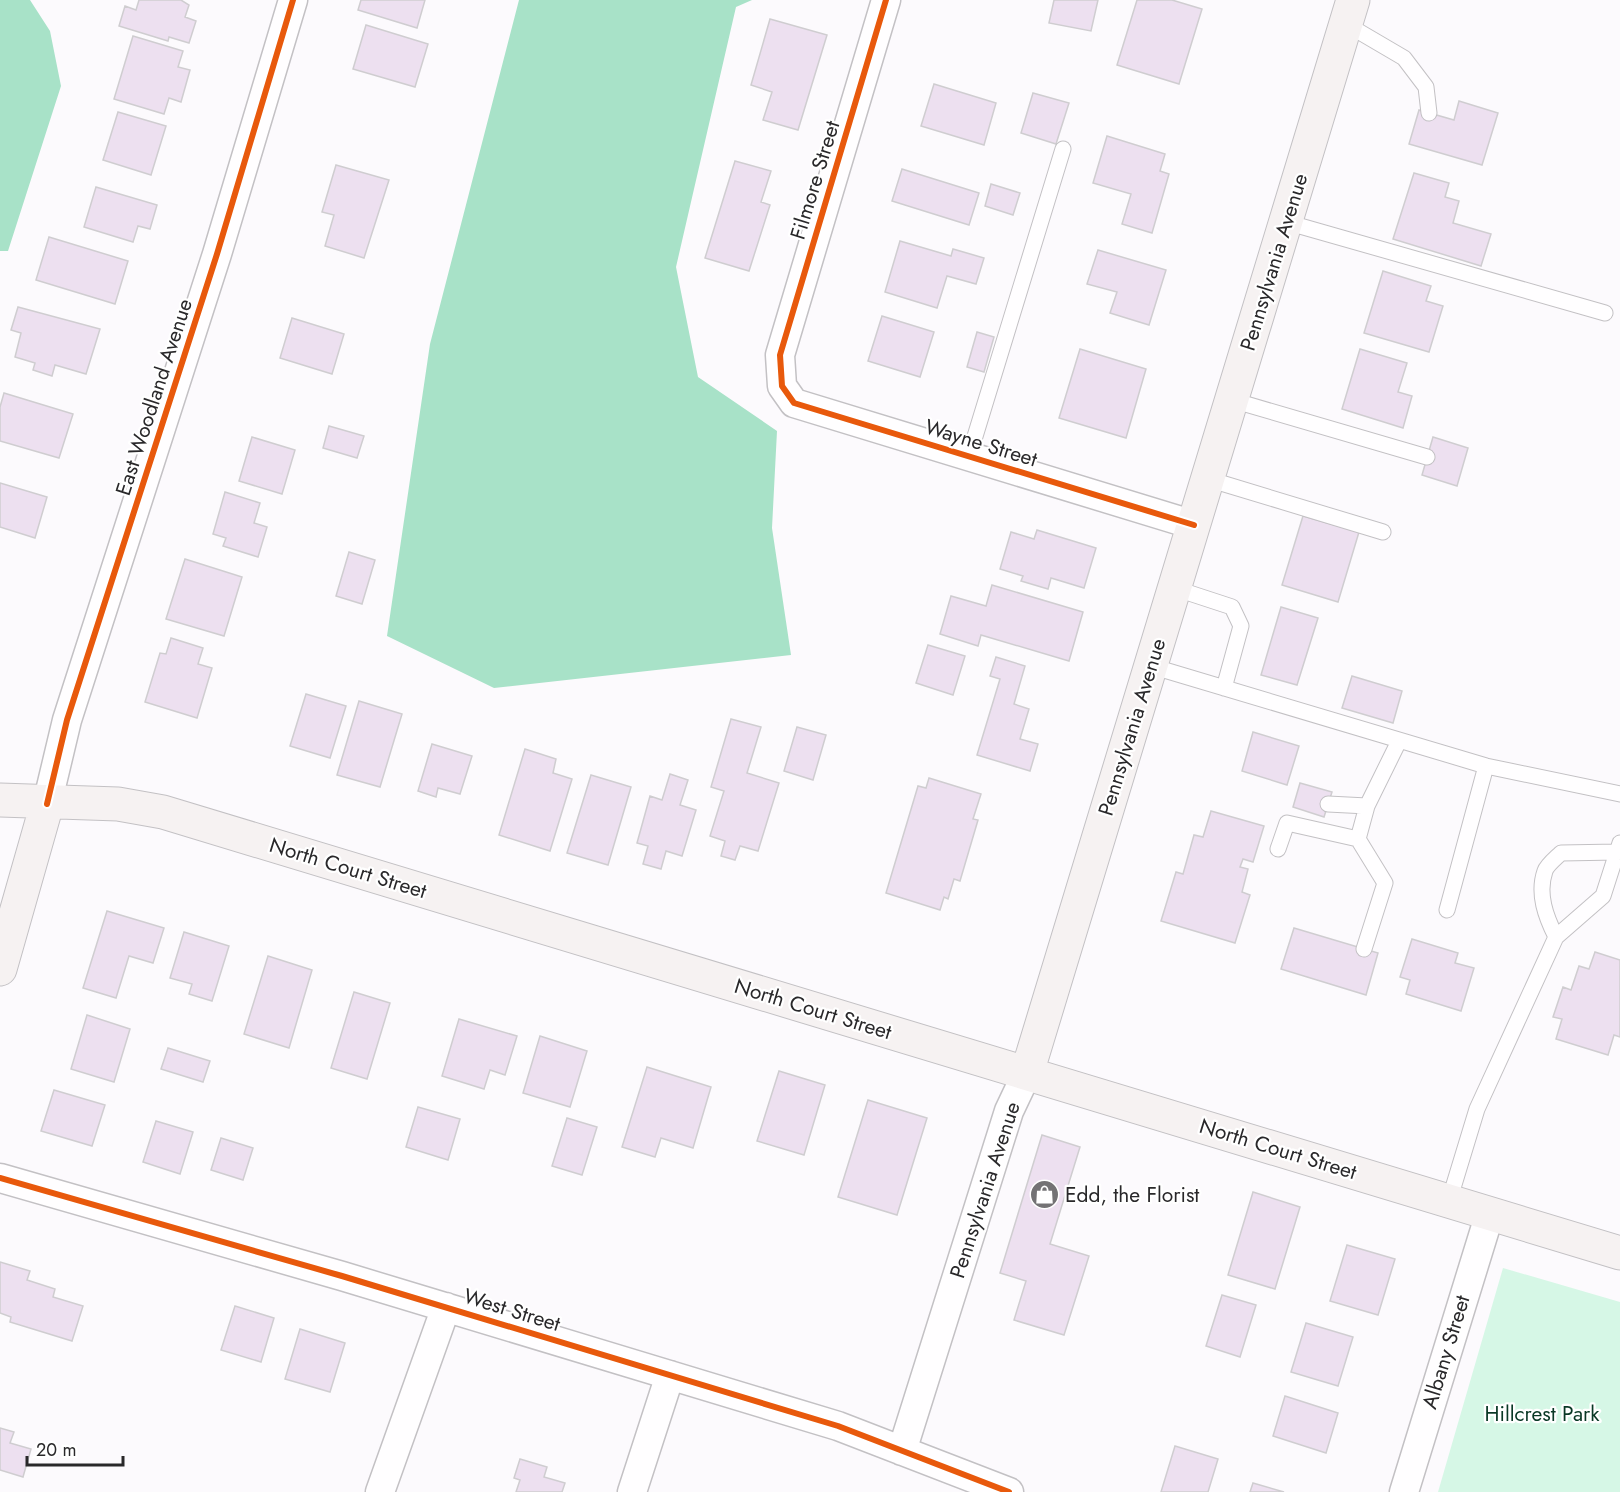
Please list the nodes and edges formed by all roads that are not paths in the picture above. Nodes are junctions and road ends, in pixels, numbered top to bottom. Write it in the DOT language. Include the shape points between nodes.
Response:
graph roads {
  1 [pos="292,0"];
  2 [pos="886,0"];
  3 [pos="1349,12"];
  4 [pos="1429,113"];
  5 [pos="1063,149"];
  6 [pos="1286,222"];
  7 [pos="1605,313"];
  8 [pos="781,370"];
  9 [pos="1232,400"];
  10 [pos="969,456"];
  11 [pos="1427,457"];
  12 [pos="1208,479"];
  13 [pos="1194,525"];
  14 [pos="1383,532"];
  15 [pos="1174,588"];
  16 [pos="1151,666"];
  17 [pos="1224,688"];
  18 [pos="1399,741"];
  19 [pos="1486,766"];
  20 [pos="1620,794"];
  21 [pos="0,800"];
  22 [pos="47,804"];
  23 [pos="1328,804"];
  24 [pos="1366,806"];
  25 [pos="1358,839"];
  26 [pos="1619,848"];
  27 [pos="1278,849"];
  28 [pos="1447,910"];
  29 [pos="1556,937"];
  30 [pos="1364,949"];
  31 [pos="0,969"];
  32 [pos="1027,1073"];
  33 [pos="0,1178"];
  34 [pos="1449,1201"];
  35 [pos="1490,1214"];
  36 [pos="1620,1254"];
  37 [pos="446,1307"];
  38 [pos="670,1375"];
  39 [pos="902,1451"];
  40 [pos="380,1492"];
  41 [pos="632,1492"];
  42 [pos="1009,1492"];
  43 [pos="1404,1492"];
  1 -- 22 [label="street, East Woodland Avenue" via="217,254 67,720"];
  2 -- 8 [label="street, Filmore Street" via="780,355"];
  3 -- 4 [label="lane" via="1404,58 1426,87"];
  3 -- 6 [label="main road, Pennsylvania Avenue"];
  5 -- 10 [label="lane"];
  6 -- 7 [label="lane"];
  6 -- 9 [label="main road, Pennsylvania Avenue"];
  8 -- 10 [label="street, Wayne Street" via="782,386 794,403"];
  9 -- 11 [label="lane"];
  9 -- 12 [label="main road, Pennsylvania Avenue"];
  10 -- 13 [label="street, Wayne Street"];
  12 -- 13 [label="main road, Pennsylvania Avenue"];
  12 -- 14 [label="lane"];
  13 -- 15 [label="main road, Pennsylvania Avenue"];
  15 -- 16 [label="main road, Pennsylvania Avenue"];
  15 -- 17 [label="lane" via="1232,607 1241,626"];
  16 -- 17 [label="lane"];
  16 -- 32 [label="main road, Pennsylvania Avenue"];
  17 -- 18 [label="lane"];
  18 -- 19 [label="lane"];
  18 -- 24 [label="lane"];
  19 -- 20 [label="lane"];
  19 -- 28 [label="lane"];
  21 -- 22 [label="main road, North Court Street"];
  22 -- 31 [label="main road"];
  22 -- 32 [label="main road, North Court Street" via="118,804 163,812"];
  23 -- 24 [label="lane"];
  24 -- 25 [label="lane"];
  25 -- 27 [label="lane" via="1287,823"];
  25 -- 30 [label="lane" via="1385,883"];
  26 -- 29 [label="lane" via="1603,896"];
  26 -- 29 [label="lane" via="1561,853 1545,869 1545,915"];
  29 -- 34 [label="lane" via="1477,1109"];
  32 -- 34 [label="main road, North Court Street"];
  32 -- 39 [label="street, Pennsylvania Avenue" via="1009,1111"];
  33 -- 37 [label="street, West Street"];
  34 -- 35 [label="main road, North Court Street"];
  35 -- 36 [label="main road, North Court Street"];
  35 -- 43 [label="street, Albany Street"];
  37 -- 38 [label="street, West Street"];
  37 -- 40 [label="street"];
  38 -- 39 [label="street, West Street" via="838,1426"];
  38 -- 41 [label="street"];
  39 -- 42 [label="street, West Street"];
}
